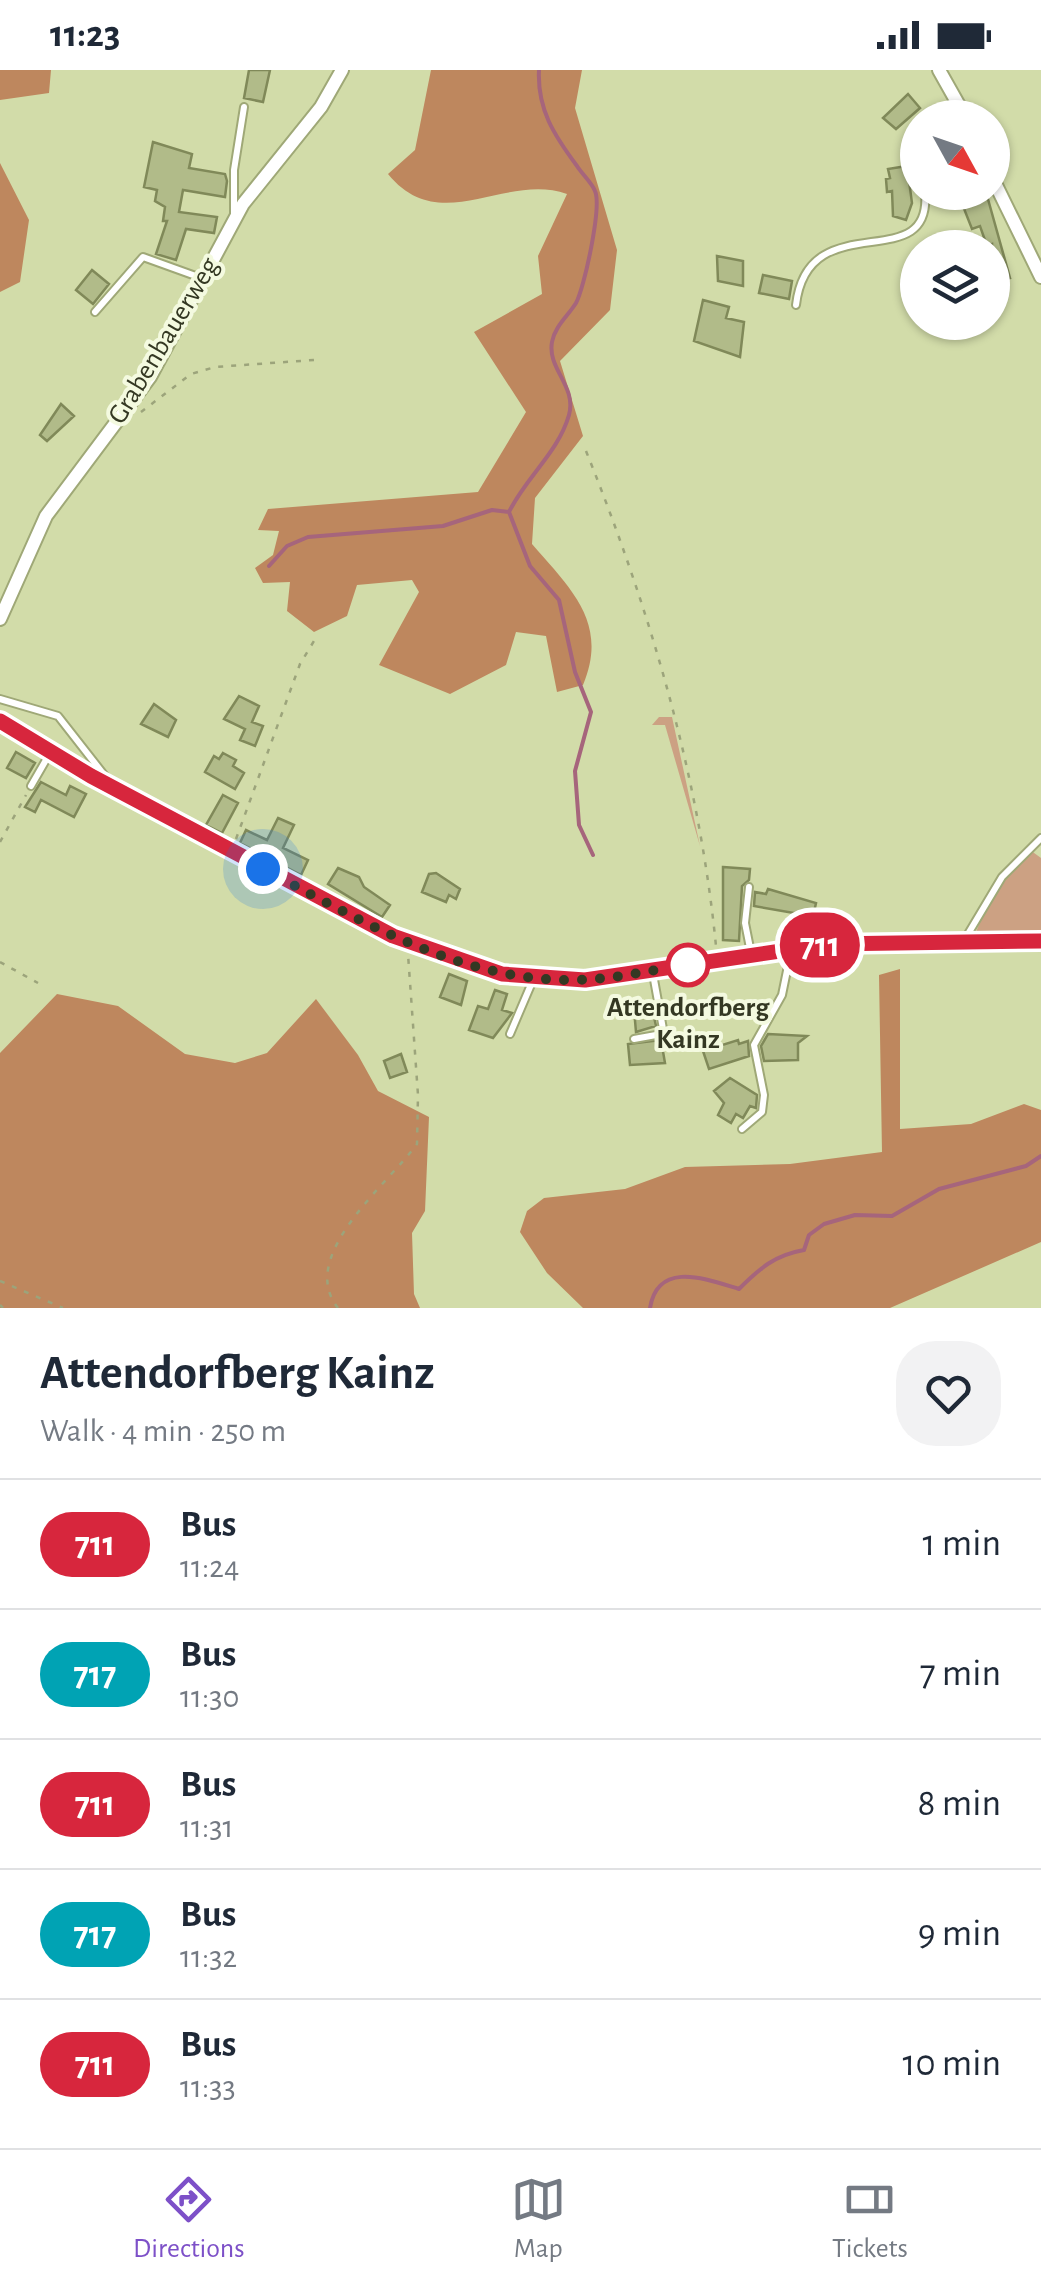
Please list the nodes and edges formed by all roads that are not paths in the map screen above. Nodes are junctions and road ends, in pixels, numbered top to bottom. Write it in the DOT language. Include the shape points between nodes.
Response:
graph roads {
  1 [pos="342,70"];
  2 [pos="939,70"];
  3 [pos="956,100"];
  4 [pos="244,108"];
  5 [pos="924,210"];
  6 [pos="1006,210"];
  7 [pos="234,220"];
  8 [pos="1041,277"];
  9 [pos="204,278"];
  10 [pos="796,305"];
  11 [pos="95,312"];
  12 [pos="0,620"];
  13 [pos="0,699"];
  14 [pos="0,721"];
  15 [pos="50,752"];
  16 [pos="30,786"];
  17 [pos="112,787"];
  18 [pos="1041,838"];
  19 [pos="749,887"];
  20 [pos="1041,941"];
  21 [pos="964,942"];
  22 [pos="791,948"];
  23 [pos="752,954"];
  24 [pos="652,971"];
  25 [pos="534,979"];
  26 [pos="510,1034"];
  27 [pos="634,1039"];
  28 [pos="742,1129"];
  1 -- 7 [label="street, Grabenbauerweg"];
  2 -- 3 [label="street"];
  4 -- 7 [label="lane"];
  5 -- 10 [label="lane" via="904,236 826,251 806,268"];
  6 -- 8 [label="street"];
  7 -- 9 [label="street, Grabenbauerweg"];
  9 -- 11 [label="lane" via="143,258"];
  9 -- 12 [label="street, Grabenbauerweg" via="127,410 46,516"];
  13 -- 17 [label="lane" via="58,716"];
  14 -- 15 [label="street"];
  15 -- 16 [label="lane"];
  15 -- 17 [label="street"];
  17 -- 25 [label="street" via="407,942 481,969"];
  18 -- 21 [label="lane" via="1002,877"];
  19 -- 23 [label="lane"];
  20 -- 21 [label="street"];
  21 -- 22 [label="street"];
  22 -- 23 [label="street"];
  22 -- 28 [label="lane" via="782,995 754,1045 764,1102 756,1121"];
  23 -- 24 [label="street"];
  24 -- 25 [label="street"];
  24 -- 27 [label="lane" via="663,1029"];
  25 -- 26 [label="lane"];
}
